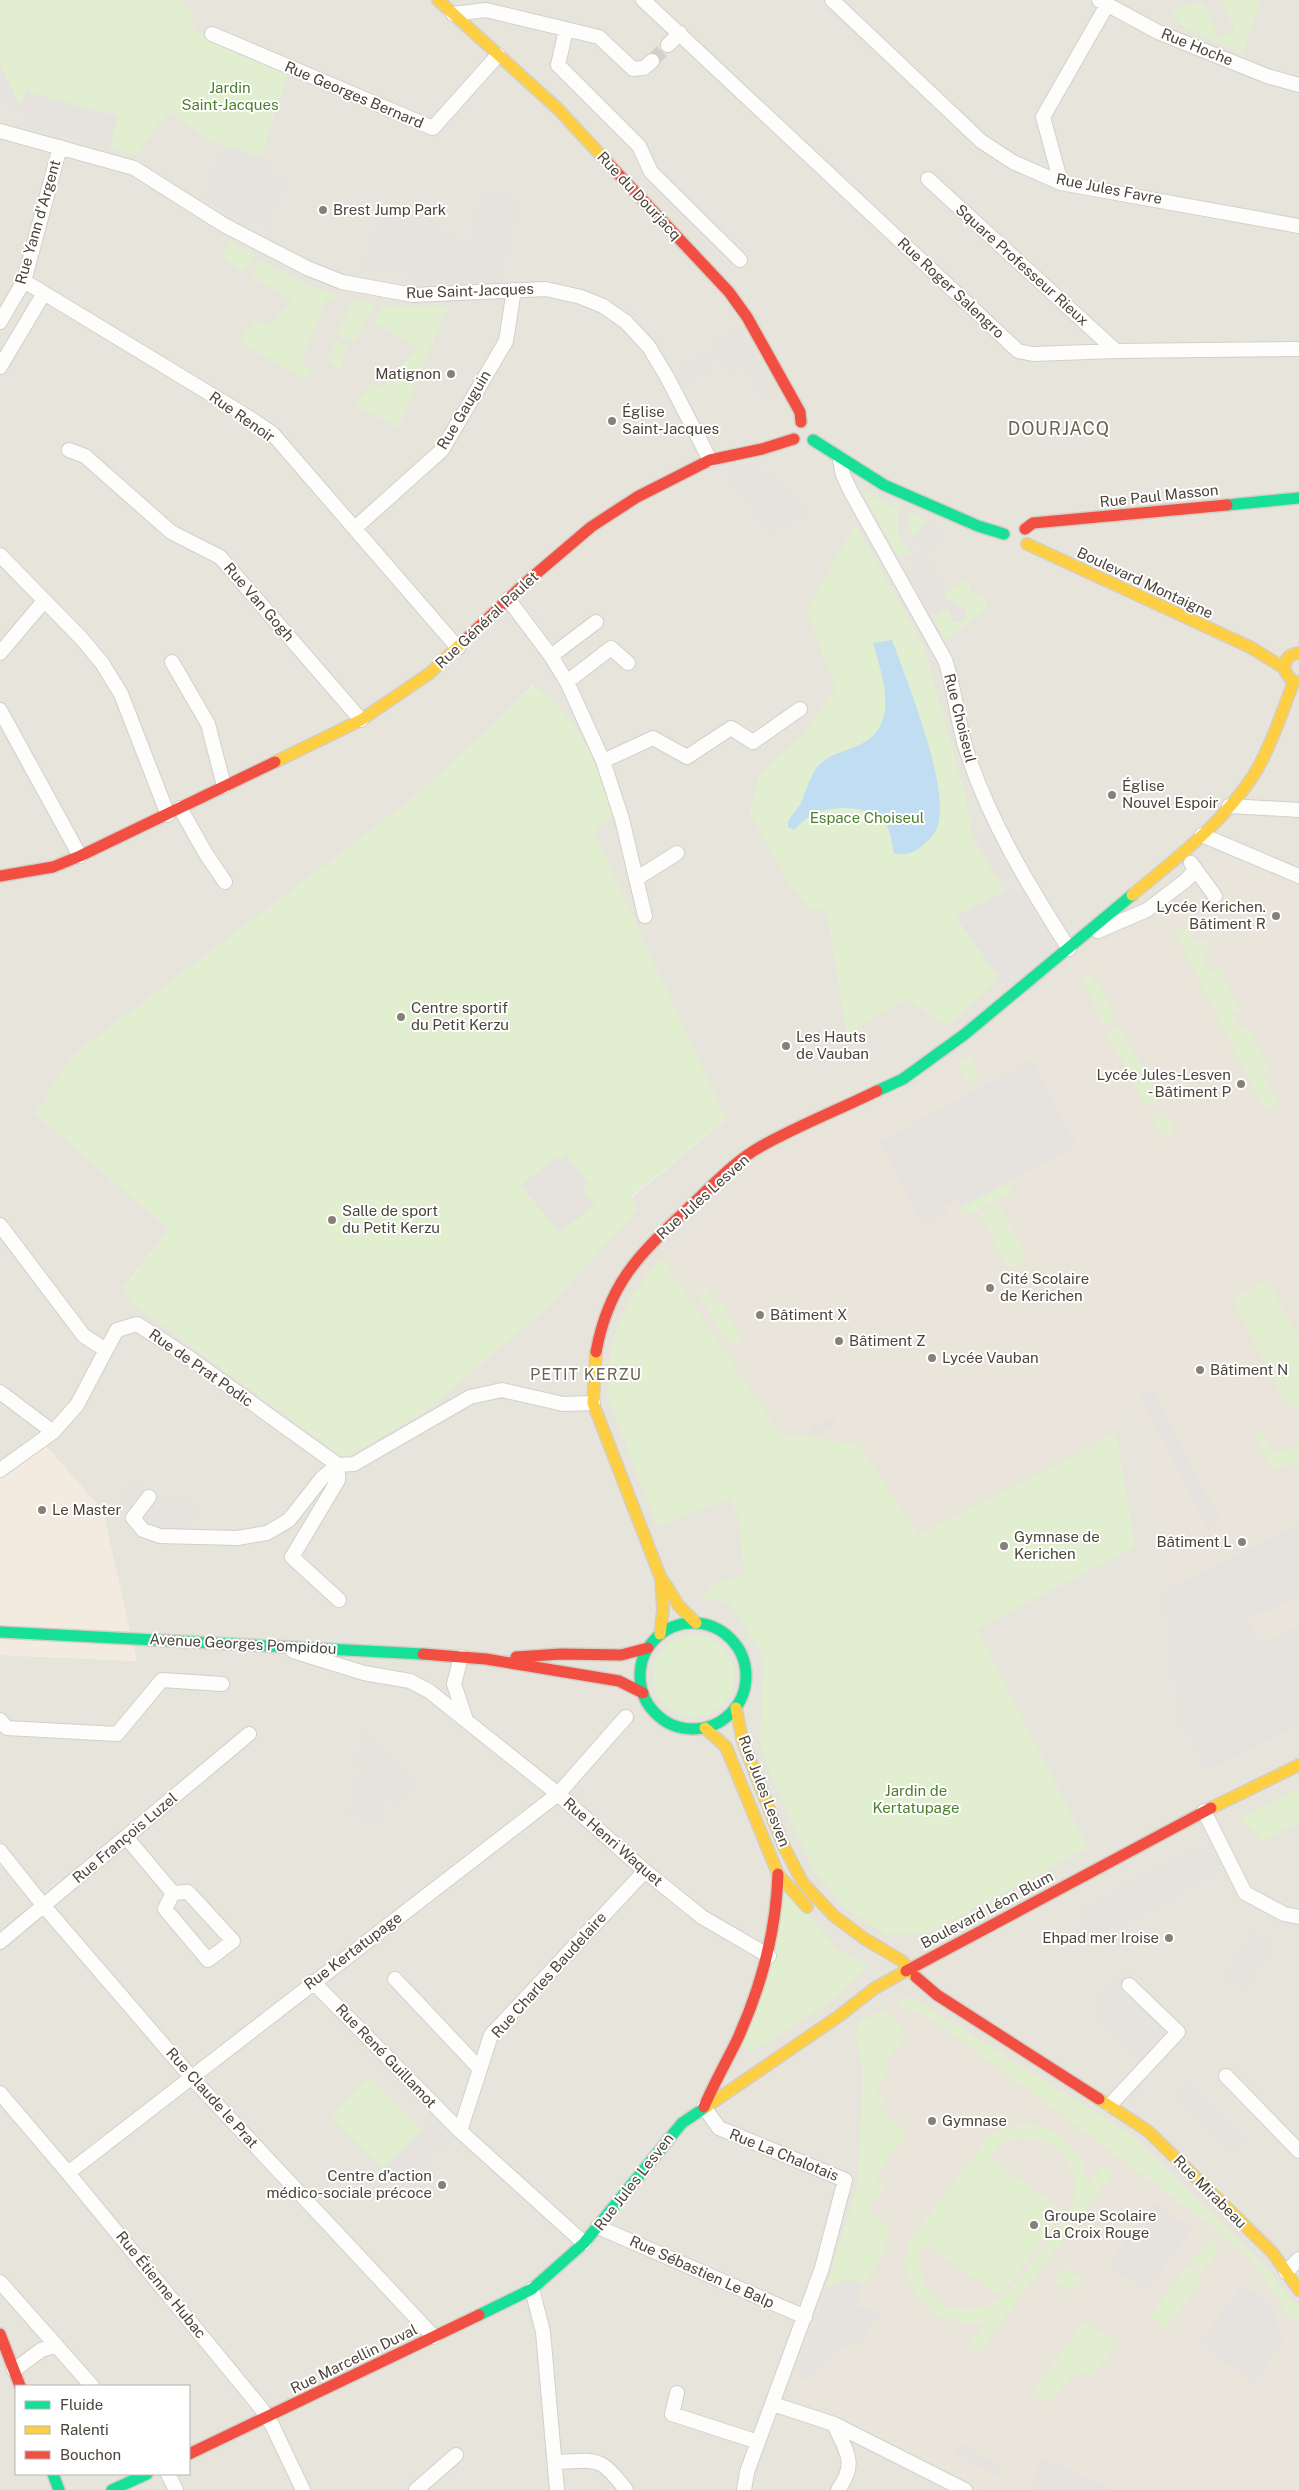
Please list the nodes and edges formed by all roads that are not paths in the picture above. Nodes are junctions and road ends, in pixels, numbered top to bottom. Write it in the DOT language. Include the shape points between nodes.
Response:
graph roads {
  1 [pos="438,0"];
  2 [pos="643,0"];
  3 [pos="832,0"];
  4 [pos="1103,3"];
  5 [pos="453,14"];
  6 [pos="566,30"];
  7 [pos="680,33"];
  8 [pos="212,34"];
  9 [pos="668,45"];
  10 [pos="498,54"];
  11 [pos="652,61"];
  12 [pos="1299,85"];
  13 [pos="0,131"];
  14 [pos="60,147"];
  15 [pos="928,179"];
  16 [pos="1061,183"];
  17 [pos="1299,226"];
  18 [pos="740,260"];
  19 [pos="24,281"];
  20 [pos="514,290"];
  21 [pos="44,293"];
  22 [pos="0,322"];
  23 [pos="1299,349"];
  24 [pos="1116,351"];
  25 [pos="0,367"];
  26 [pos="801,422"];
  27 [pos="794,439"];
  28 [pos="813,440"];
  29 [pos="69,450"];
  30 [pos="840,459"];
  31 [pos="710,460"];
  32 [pos="1299,498"];
  33 [pos="355,528"];
  34 [pos="1012,532"];
  35 [pos="1027,544"];
  36 [pos="1016,550"];
  37 [pos="0,555"];
  38 [pos="508,599"];
  39 [pos="44,601"];
  40 [pos="596,622"];
  41 [pos="1250,647"];
  42 [pos="458,648"];
  43 [pos="0,653"];
  44 [pos="1294,654"];
  45 [pos="551,656"];
  46 [pos="172,662"];
  47 [pos="628,663"];
  48 [pos="1284,668"];
  49 [pos="1297,681"];
  50 [pos="567,682"];
  51 [pos="800,709"];
  52 [pos="0,710"];
  53 [pos="362,720"];
  54 [pos="603,761"];
  55 [pos="224,786"];
  56 [pos="1229,806"];
  57 [pos="1299,810"];
  58 [pos="174,811"];
  59 [pos="1202,835"];
  60 [pos="677,852"];
  61 [pos="1183,853"];
  62 [pos="80,856"];
  63 [pos="1196,870"];
  64 [pos="0,876"];
  65 [pos="1299,876"];
  66 [pos="636,879"];
  67 [pos="225,882"];
  68 [pos="1215,896"];
  69 [pos="645,916"];
  70 [pos="1081,938"];
  71 [pos="1069,949"];
  72 [pos="0,1225"];
  73 [pos="106,1350"];
  74 [pos="0,1392"];
  75 [pos="593,1403"];
  76 [pos="54,1432"];
  77 [pos="338,1465"];
  78 [pos="0,1470"];
  79 [pos="148,1497"];
  80 [pos="660,1576"];
  81 [pos="339,1600"];
  82 [pos="696,1623"];
  83 [pos="0,1632"];
  84 [pos="660,1634"];
  85 [pos="272,1645"];
  86 [pos="648,1648"];
  87 [pos="461,1657"];
  88 [pos="486,1659"];
  89 [pos="222,1684"];
  90 [pos="454,1684"];
  91 [pos="430,1691"];
  92 [pos="643,1693"];
  93 [pos="736,1708"];
  94 [pos="626,1717"];
  95 [pos="465,1718"];
  96 [pos="0,1720"];
  97 [pos="705,1728"];
  98 [pos="249,1734"];
  99 [pos="1299,1765"];
  100 [pos="558,1794"];
  101 [pos="1204,1812"];
  102 [pos="126,1837"];
  103 [pos="0,1851"];
  104 [pos="645,1871"];
  105 [pos="778,1874"];
  106 [pos="173,1893"];
  107 [pos="43,1905"];
  108 [pos="1299,1917"];
  109 [pos="0,1942"];
  110 [pos="769,1956"];
  111 [pos="907,1970"];
  112 [pos="395,1979"];
  113 [pos="313,1982"];
  114 [pos="1129,1985"];
  115 [pos="480,2069"];
  116 [pos="1226,2076"];
  117 [pos="191,2077"];
  118 [pos="0,2093"];
  119 [pos="1110,2105"];
  120 [pos="704,2107"];
  121 [pos="460,2131"];
  122 [pos="1299,2151"];
  123 [pos="68,2173"];
  124 [pos="598,2227"];
  125 [pos="584,2243"];
  126 [pos="1299,2259"];
  127 [pos="1286,2272"];
  128 [pos="0,2282"];
  129 [pos="532,2289"];
  130 [pos="1299,2290"];
  131 [pos="805,2317"];
  132 [pos="0,2334"];
  133 [pos="434,2337"];
  134 [pos="55,2346"];
  135 [pos="0,2355"];
  136 [pos="14,2370"];
  137 [pos="18,2385"];
  138 [pos="19,2385"];
  139 [pos="91,2385"];
  140 [pos="678,2394"];
  141 [pos="773,2404"];
  142 [pos="267,2417"];
  143 [pos="834,2424"];
  144 [pos="758,2442"];
  145 [pos="190,2454"];
  146 [pos="456,2456"];
  147 [pos="555,2462"];
  148 [pos="53,2475"];
  149 [pos="145,2475"];
  150 [pos="168,2475"];
  151 [pos="59,2490"];
  152 [pos="112,2490"];
  153 [pos="176,2490"];
  154 [pos="303,2490"];
  155 [pos="416,2490"];
  156 [pos="556,2490"];
  157 [pos="626,2490"];
  158 [pos="744,2490"];
  159 [pos="838,2490"];
  160 [pos="964,2490"];
  1 -- 5 [label="main road, Rue du Dourjacq"];
  2 -- 7 [label="street, Rue Roger Salengro"];
  3 -- 16 [label="street, Rue Jules Favre" via="981,141 1014,162"];
  4 -- 12 [label="street, Rue Hoche" via="1158,32 1267,76"];
  4 -- 16 [label="street" via="1043,117"];
  5 -- 6 [label="street" via="486,10"];
  5 -- 10 [label="main road, Rue du Dourjacq"];
  6 -- 11 [label="street" via="599,36 633,69 644,68"];
  6 -- 18 [label="street, Rue du Dourjacq" via="558,66 639,146 651,172"];
  7 -- 9 [label="street"];
  7 -- 24 [label="street, Rue Roger Salengro" via="1018,351 1033,354"];
  8 -- 10 [label="street, Rue Georges Bernard" via="433,128"];
  10 -- 26 [label="main road, Rue du Dourjacq" via="558,109 729,292 747,317 800,412"];
  13 -- 14 [label="street, Rue Saint-Jacques"];
  14 -- 19 [label="street, Rue Yann d'Argent"];
  14 -- 20 [label="street, Rue Saint-Jacques" via="134,168 224,225 307,268 342,282 413,295"];
  15 -- 24 [label="street, Square Professeur Rieux"];
  16 -- 17 [label="street, Rue Jules Favre"];
  19 -- 21 [label="street, Rue Renoir"];
  19 -- 22 [label="street, Rue Yann d'Argent"];
  20 -- 31 [label="street, Rue Saint-Jacques" via="546,289 581,297 603,306 626,322 668,377"];
  20 -- 33 [label="street, Rue Gauguin" via="506,341 442,450"];
  21 -- 25 [label="street, Rue Yann d'Argent"];
  21 -- 33 [label="street, Rue Renoir" via="272,433"];
  23 -- 24 [label="street, Rue Roger Salengro"];
  26 -- 27 [label="main road" via="792,432"];
  26 -- 28 [label="main road" via="814,426"];
  27 -- 28 [label="main road" via="803,445"];
  27 -- 31 [label="main road, Rue Général Paulet" via="762,450"];
  28 -- 30 [label="main road"];
  29 -- 53 [label="street, Rue Van Gogh" via="86,456 171,532 220,557"];
  30 -- 34 [label="main road" via="884,485 978,526"];
  30 -- 71 [label="street, Rue Choiseul" via="847,484 945,660 954,687 965,748 985,800 1021,871"];
  31 -- 38 [label="main road, Rue Général Paulet" via="638,496 591,527"];
  32 -- 34 [label="main road, Rue Paul Masson" via="1033,523"];
  33 -- 42 [label="street, Rue Renoir"];
  34 -- 35 [label="main road" via="1028,536"];
  35 -- 36 [label="main road"];
  35 -- 41 [label="main road, Boulevard Montaigne"];
  37 -- 39 [label="street"];
  38 -- 42 [label="main road, Rue Général Paulet"];
  38 -- 45 [label="street"];
  39 -- 43 [label="street"];
  39 -- 58 [label="street" via="102,663 121,694"];
  40 -- 45 [label="street"];
  41 -- 44 [label="main road, Boulevard Montaigne"];
  41 -- 48 [label="main road, Boulevard Montaigne"];
  42 -- 53 [label="main road, Rue Général Paulet" via="430,673"];
  44 -- 48 [label="main road" via="1285,661"];
  45 -- 50 [label="street"];
  46 -- 55 [label="street" via="208,724"];
  47 -- 50 [label="street" via="611,648"];
  48 -- 49 [label="main road" via="1287,676"];
  49 -- 56 [label="main road, Rue Jules Lesven" via="1254,774"];
  50 -- 54 [label="street"];
  51 -- 54 [label="street" via="753,742 730,728 687,757 653,738"];
  52 -- 62 [label="street"];
  53 -- 55 [label="main road, Rue Général Paulet"];
  54 -- 66 [label="street" via="622,819"];
  55 -- 58 [label="main road, Rue Général Paulet"];
  56 -- 57 [label="street"];
  56 -- 59 [label="main road, Rue Jules Lesven"];
  58 -- 62 [label="main road, Rue Général Paulet"];
  58 -- 67 [label="street"];
  59 -- 61 [label="main road, Rue Jules Lesven"];
  59 -- 65 [label="street"];
  60 -- 66 [label="street"];
  61 -- 63 [label="street"];
  61 -- 70 [label="main road, Rue Jules Lesven"];
  62 -- 64 [label="main road, Rue Général Paulet" via="53,867"];
  63 -- 68 [label="street"];
  63 -- 70 [label="street, Rue Jules Lesven" via="1147,910"];
  66 -- 69 [label="street"];
  70 -- 71 [label="main road, Rue Jules Lesven"];
  71 -- 75 [label="main road, Rue Jules Lesven" via="904,1079 752,1152 650,1244 630,1268 604,1316 594,1361"];
  72 -- 73 [label="street" via="84,1336"];
  73 -- 76 [label="street" via="77,1406"];
  73 -- 77 [label="street, Rue de Prat Podic" via="117,1330 137,1324 188,1356"];
  74 -- 76 [label="street"];
  75 -- 77 [label="street" via="563,1404 502,1390 470,1397 354,1464"];
  75 -- 80 [label="main road, Rue Jules Lesven"];
  76 -- 78 [label="street"];
  77 -- 79 [label="street" via="322,1478 289,1520 267,1533 247,1537 160,1536 143,1530 133,1518"];
  77 -- 81 [label="street" via="338,1480 292,1558"];
  80 -- 82 [label="main road, Rue Jules Lesven" via="679,1606"];
  80 -- 84 [label="main road, Rue Jules Lesven" via="664,1610"];
  82 -- 84 [label="main road" via="677,1626"];
  82 -- 93 [label="main road" via="723,1632 741,1654 746,1681"];
  83 -- 85 [label="main road, Avenue Georges Pompidou"];
  84 -- 86 [label="main road"];
  85 -- 87 [label="main road, Avenue Georges Pompidou"];
  85 -- 91 [label="street, Rue Henri Waquet" via="364,1673 410,1681"];
  86 -- 88 [label="main road, Avenue Georges Pompidou" via="620,1655 561,1654"];
  86 -- 92 [label="main road" via="640,1670"];
  87 -- 88 [label="main road, Avenue Georges Pompidou"];
  87 -- 90 [label="street"];
  88 -- 92 [label="main road, Avenue Georges Pompidou" via="619,1681"];
  89 -- 96 [label="street" via="162,1680 117,1734 6,1728"];
  90 -- 91 [label="street"];
  90 -- 95 [label="street"];
  91 -- 95 [label="street, Rue Henri Waquet"];
  92 -- 97 [label="main road" via="648,1705 667,1723 692,1730"];
  93 -- 97 [label="main road" via="728,1717"];
  93 -- 111 [label="main road, Rue Jules Lesven" via="750,1760 784,1847 803,1883 834,1916 902,1961"];
  94 -- 100 [label="street, Rue Kertatupage"];
  95 -- 100 [label="street, Rue Henri Waquet"];
  97 -- 105 [label="main road, Rue Jules Lesven" via="726,1748"];
  98 -- 102 [label="street, Rue François Luzel"];
  99 -- 101 [label="main road, Boulevard Léon Blum"];
  100 -- 104 [label="street, Rue Henri Waquet"];
  100 -- 113 [label="street, Rue Kertatupage"];
  101 -- 108 [label="street" via="1245,1893 1284,1914"];
  101 -- 111 [label="main road, Boulevard Léon Blum"];
  102 -- 106 [label="street"];
  102 -- 107 [label="street, Rue François Luzel"];
  103 -- 107 [label="street, Rue Claude le Prat"];
  104 -- 110 [label="street, Rue Henri Waquet" via="702,1918"];
  104 -- 115 [label="street, Rue Charles Baudelaire" via="491,2035"];
  105 -- 110 [label="main road, Rue Jules Lesven" via="778,1904"];
  105 -- 111 [label="main road, Rue Jules Lesven" via="804,1904 832,1928 856,1945"];
  106 -- 106 [label="street" via="165,1909 208,1960 232,1941 188,1892"];
  107 -- 109 [label="street, Rue François Luzel"];
  107 -- 117 [label="street, Rue Claude le Prat"];
  110 -- 120 [label="main road, Rue Jules Lesven" via="752,2004"];
  111 -- 119 [label="main road, Rue Mirabeau" via="937,1995"];
  111 -- 120 [label="main road, Boulevard Léon Blum" via="875,1988"];
  112 -- 115 [label="street"];
  113 -- 117 [label="street, Rue Kertatupage"];
  113 -- 121 [label="street, Rue René Guillamot"];
  114 -- 119 [label="street" via="1178,2032"];
  115 -- 121 [label="street, Rue Charles Baudelaire"];
  116 -- 122 [label="street"];
  117 -- 123 [label="street, Rue Kertatupage"];
  117 -- 133 [label="street, Rue Claude le Prat"];
  118 -- 123 [label="street, Rue Étienne Hubac"];
  119 -- 127 [label="main road, Rue Mirabeau" via="1148,2130 1272,2252"];
  120 -- 124 [label="main road, Rue Jules Lesven" via="672,2133"];
  120 -- 131 [label="street, Rue La Chalotais" via="719,2128 845,2180 832,2234"];
  121 -- 125 [label="street"];
  123 -- 142 [label="street, Rue Étienne Hubac"];
  124 -- 125 [label="main road, Rue Jules Lesven"];
  124 -- 131 [label="street, Rue Sébastien Le Balp"];
  125 -- 129 [label="main road, Rue Jules Lesven"];
  126 -- 127 [label="street"];
  127 -- 130 [label="main road, Rue Mirabeau"];
  128 -- 134 [label="street"];
  129 -- 133 [label="main road, Rue Marcellin Duval"];
  129 -- 147 [label="street" via="543,2332"];
  131 -- 141 [label="street"];
  132 -- 136 [label="main road"];
  133 -- 142 [label="main road, Rue Marcellin Duval"];
  134 -- 136 [label="street" via="42,2350"];
  134 -- 139 [label="street"];
  135 -- 137 [label="main road"];
  136 -- 138 [label="main road"];
  140 -- 144 [label="street" via="672,2414"];
  141 -- 143 [label="street"];
  141 -- 144 [label="street"];
  142 -- 145 [label="main road, Rue Marcellin Duval"];
  142 -- 154 [label="street, Rue Étienne Hubac"];
  143 -- 159 [label="street" via="850,2460 848,2475"];
  143 -- 160 [label="street"];
  144 -- 158 [label="street"];
  146 -- 155 [label="street"];
  147 -- 156 [label="street"];
  147 -- 157 [label="street" via="598,2461 611,2470"];
  148 -- 151 [label="main road"];
  149 -- 152 [label="main road"];
  150 -- 153 [label="street"];
}
